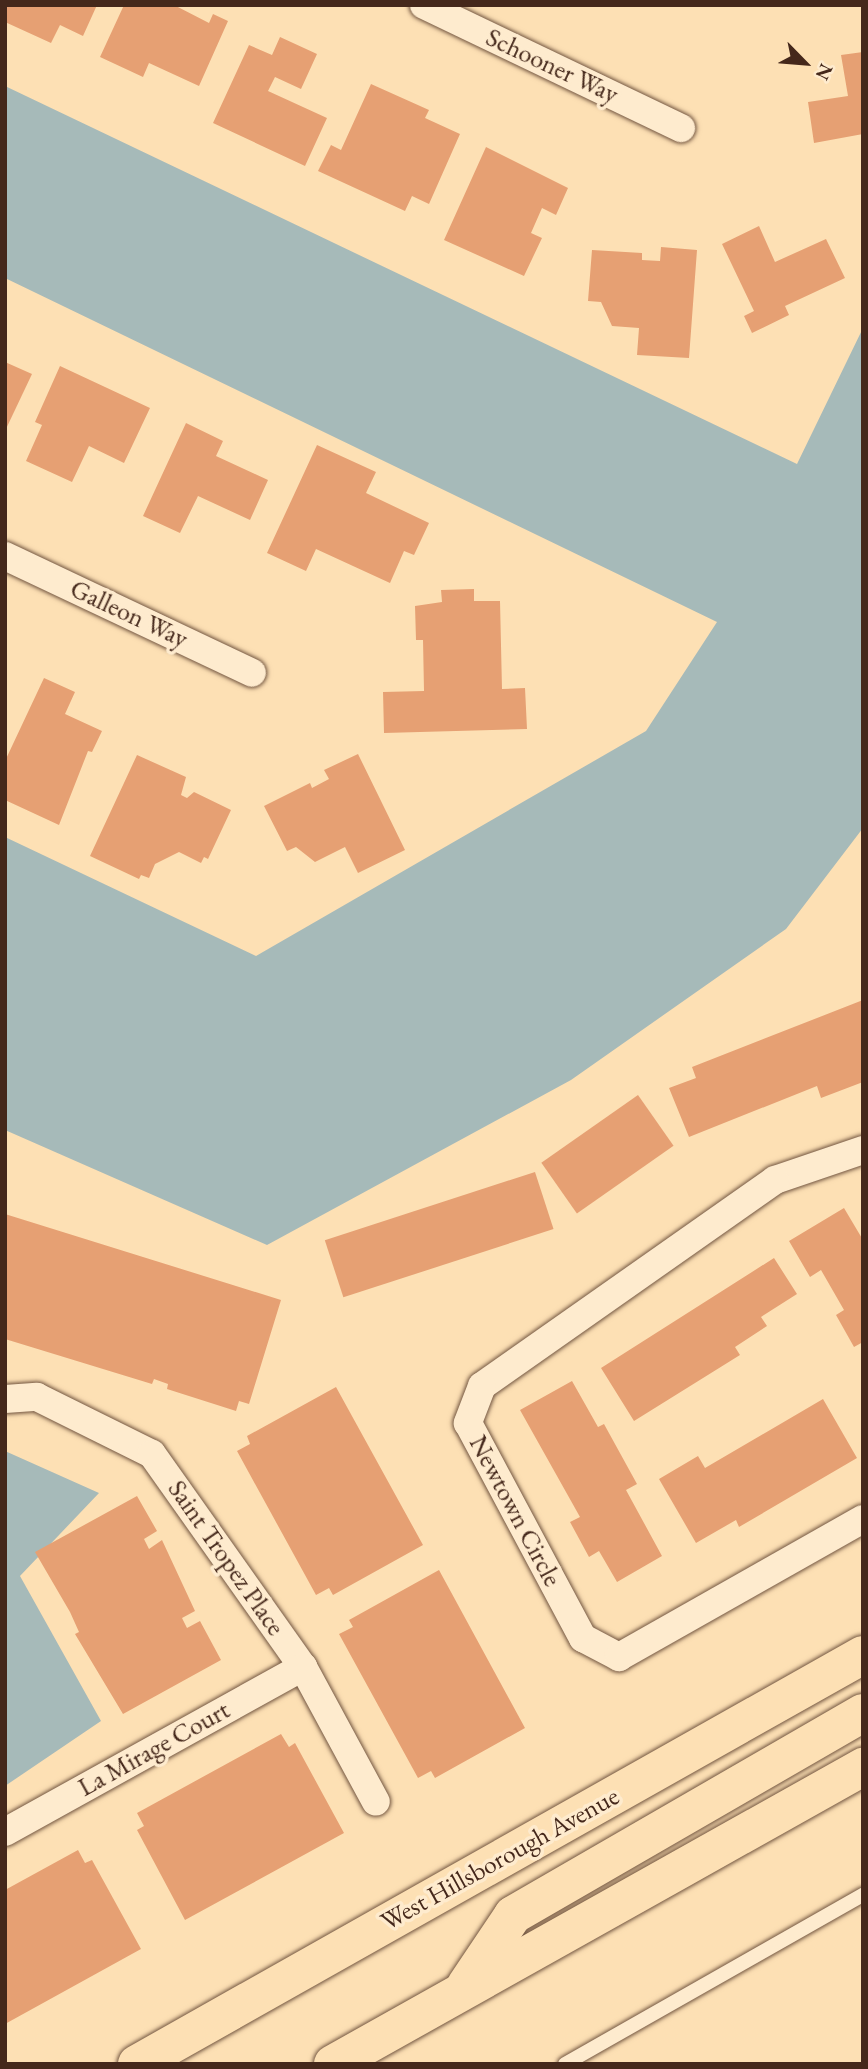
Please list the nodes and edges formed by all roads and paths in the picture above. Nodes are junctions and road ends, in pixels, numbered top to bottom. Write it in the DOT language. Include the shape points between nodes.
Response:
graph roads {
  1 [pos="424,5"];
  2 [pos="681,128"];
  3 [pos="5,556"];
  4 [pos="252,673"];
  5 [pos="863,1150"];
  6 [pos="5,1399"];
  7 [pos="863,1519"];
  8 [pos="863,1655"];
  9 [pos="303,1667"];
  10 [pos="863,1713"];
  11 [pos="863,1767"];
  12 [pos="376,1802"];
  13 [pos="5,1832"];
  14 [pos="863,1895"];
  15 [pos="461,1992"];
  16 [pos="138,2064"];
  17 [pos="333,2064"];
  18 [pos="565,2064"];
  1 -- 2 [label="street, Schooner Way"];
  3 -- 4 [label="street, Galleon Way"];
  5 -- 7 [label="street, Newtown Circle" via="775,1180 482,1386 468,1423 583,1638 618,1657"];
  6 -- 9 [label="street, Saint Tropez Place" via="37,1397 152,1454"];
  8 -- 16 [label="main road, West Hillsborough Avenue"];
  9 -- 12 [label="street, Saint Tropez Place"];
  9 -- 13 [label="street, La Mirage Court"];
  10 -- 15 [label="main road" via="513,1914"];
  11 -- 15 [label="main road"];
  14 -- 18 [label="lane"];
  15 -- 17 [label="main road"];
}
